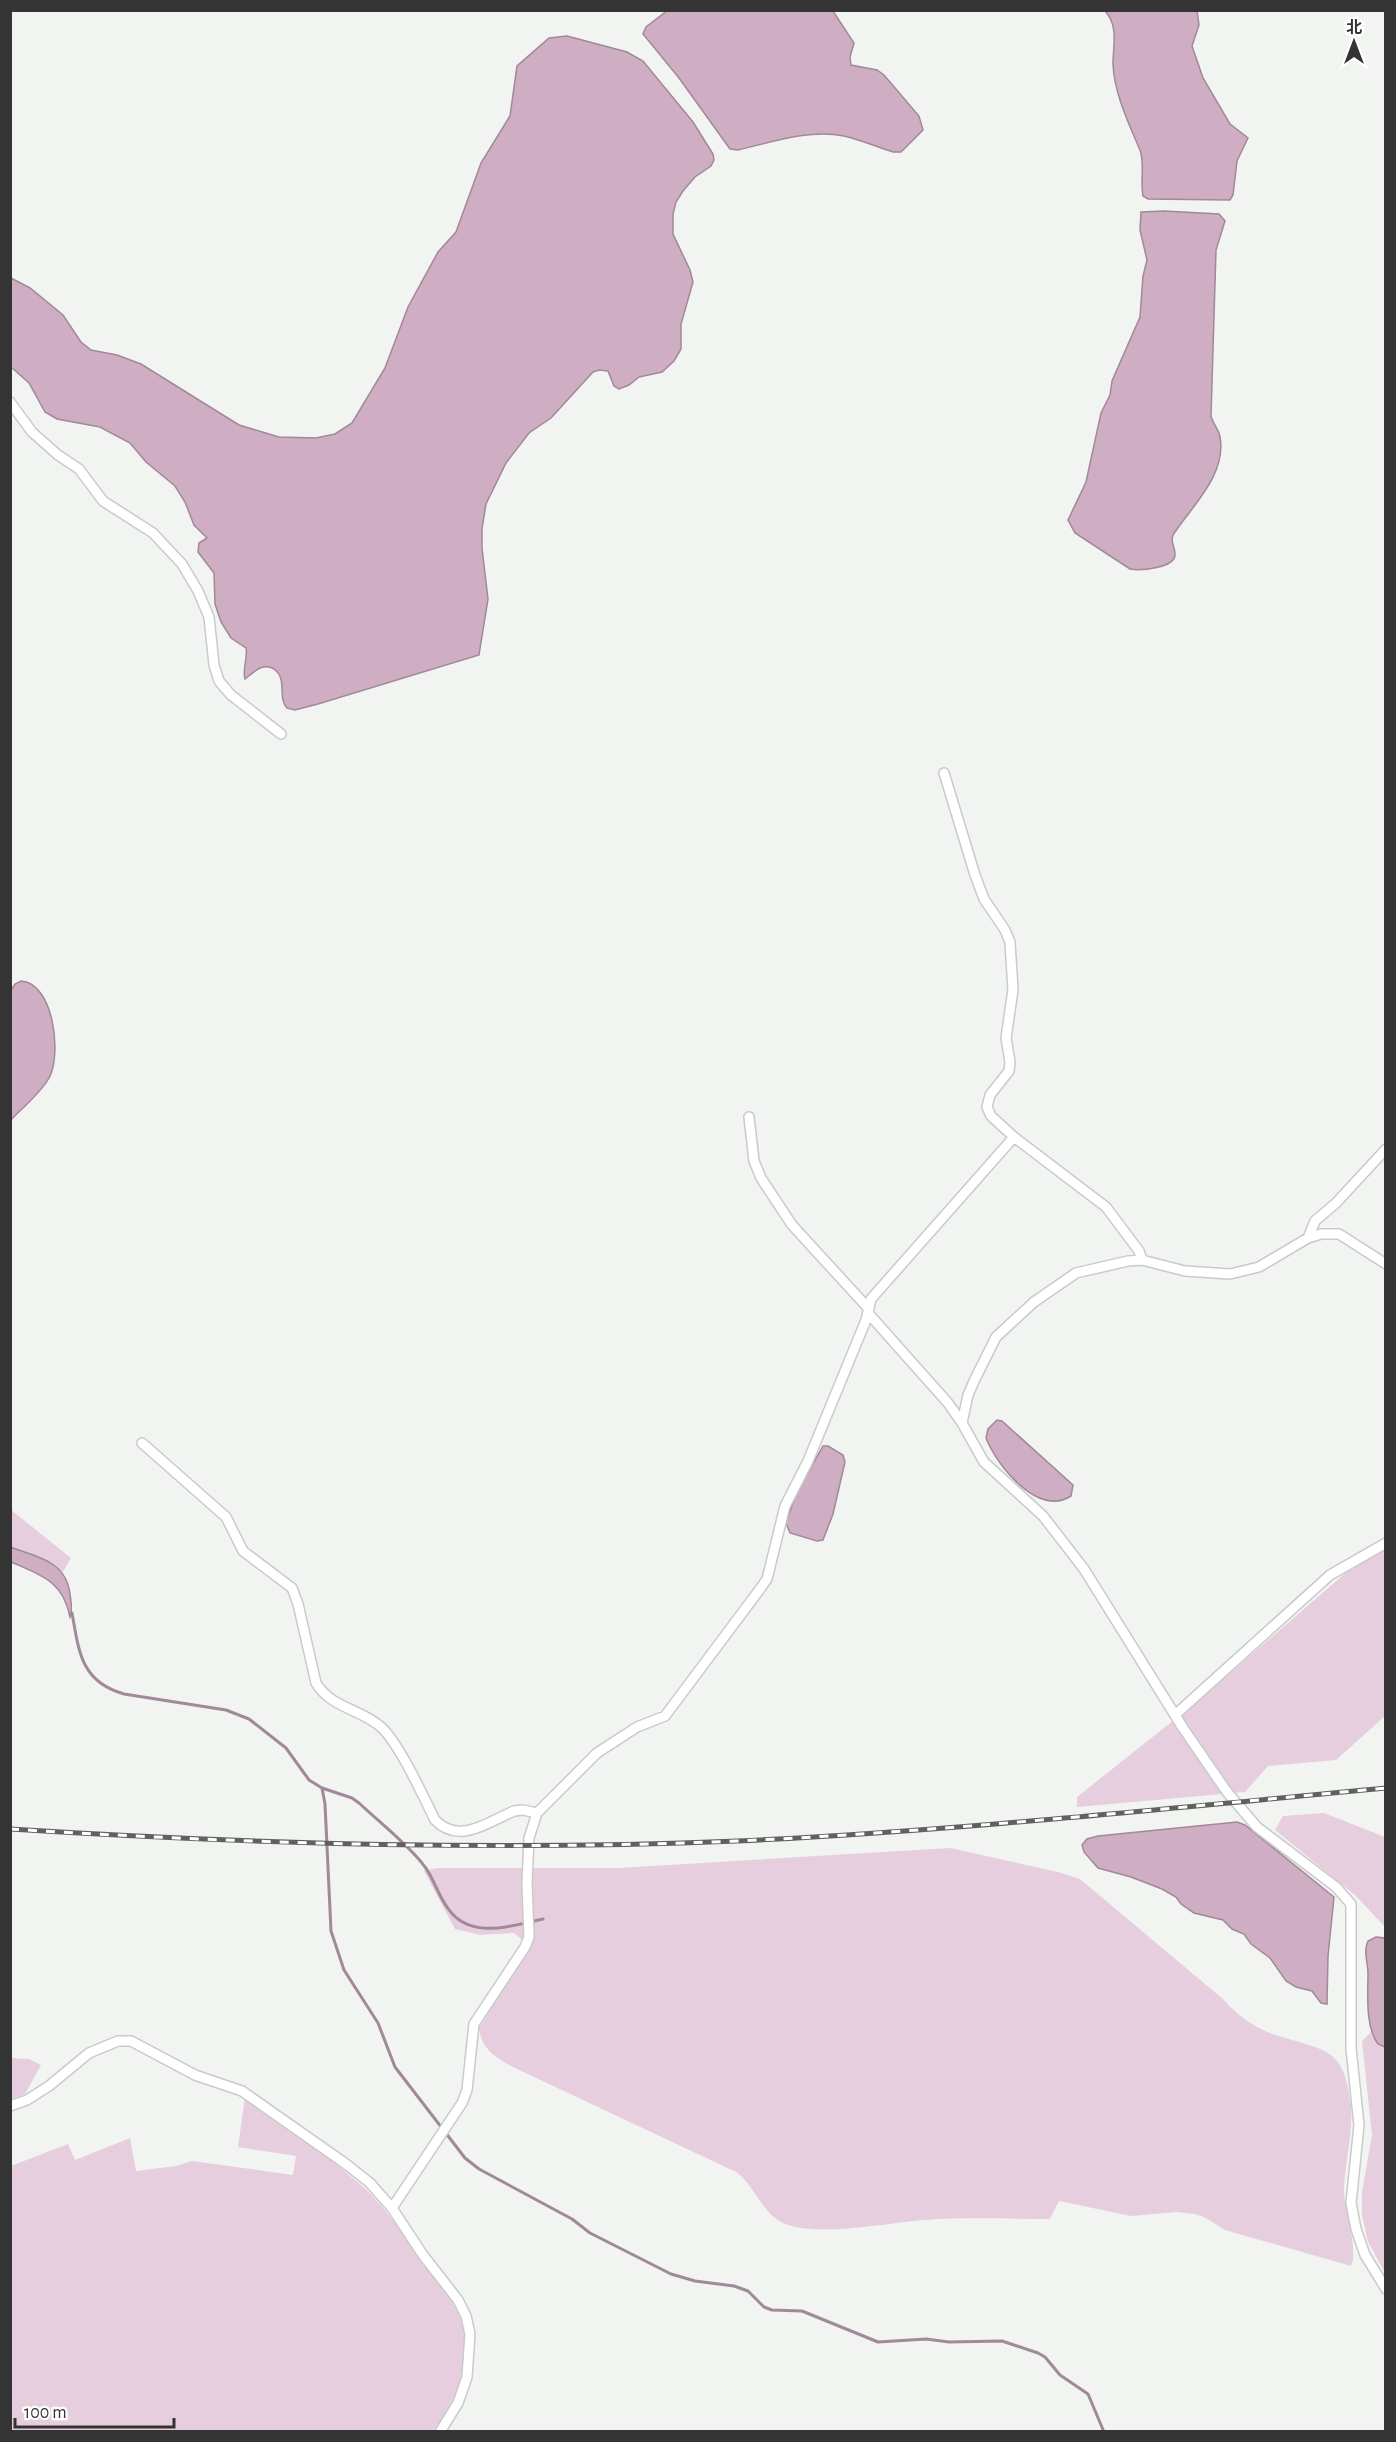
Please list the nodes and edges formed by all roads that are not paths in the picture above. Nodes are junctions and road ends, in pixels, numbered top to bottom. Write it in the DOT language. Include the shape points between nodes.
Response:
graph roads {
  1 [pos="10,402"];
  2 [pos="281,734"];
  3 [pos="944,773"];
  4 [pos="749,1117"];
  5 [pos="1014,1137"];
  6 [pos="1386,1149"];
  7 [pos="1308,1238"];
  8 [pos="1142,1260"];
  9 [pos="1386,1264"];
  10 [pos="868,1311"];
  11 [pos="962,1423"];
  12 [pos="142,1443"];
  13 [pos="1386,1543"];
  14 [pos="1175,1715"];
  15 [pos="537,1813"];
  16 [pos="10,2106"];
  17 [pos="392,2208"];
  18 [pos="1386,2289"];
  19 [pos="440,2432"];
  1 -- 2 [label="street" via="32,432 79,469 103,501 153,533 182,564 209,617 219,681"];
  3 -- 5 [label="street" via="984,899 1010,942 1013,990 1006,1038 1009,1071 990,1095 987,1107 991,1116"];
  4 -- 10 [label="street" via="754,1161 761,1178 792,1225"];
  5 -- 8 [label="street" via="1108,1209"];
  5 -- 10 [label="street" via="876,1293"];
  6 -- 7 [label="street" via="1315,1221"];
  7 -- 8 [label="street" via="1259,1267 1230,1274 1185,1271"];
  7 -- 9 [label="street" via="1339,1234"];
  8 -- 11 [label="street" via="1076,1273 996,1337 968,1395"];
  10 -- 11 [label="street"];
  10 -- 15 [label="street" via="808,1461 785,1506 767,1579 760,1590 665,1716 637,1727 597,1753"];
  11 -- 14 [label="street" via="984,1462 1043,1516 1084,1569"];
  12 -- 15 [label="street" via="226,1517 243,1551 292,1588 321,1693 375,1722 390,1736 441,1826 462,1833 514,1811"];
  13 -- 14 [label="street" via="1330,1575"];
  14 -- 18 [label="street" via="1251,1821 1336,1887 1351,1904 1351,2048 1359,2125 1352,2203 1365,2254"];
  15 -- 17 [label="street" via="529,1838 530,1927 526,1944 474,2024 462,2103"];
  16 -- 17 [label="street" via="49,2086 89,2053 118,2041 134,2042 195,2075 242,2091 346,2164"];
  17 -- 19 [label="street" via="458,2300 468,2325 467,2377 458,2403"];
}
